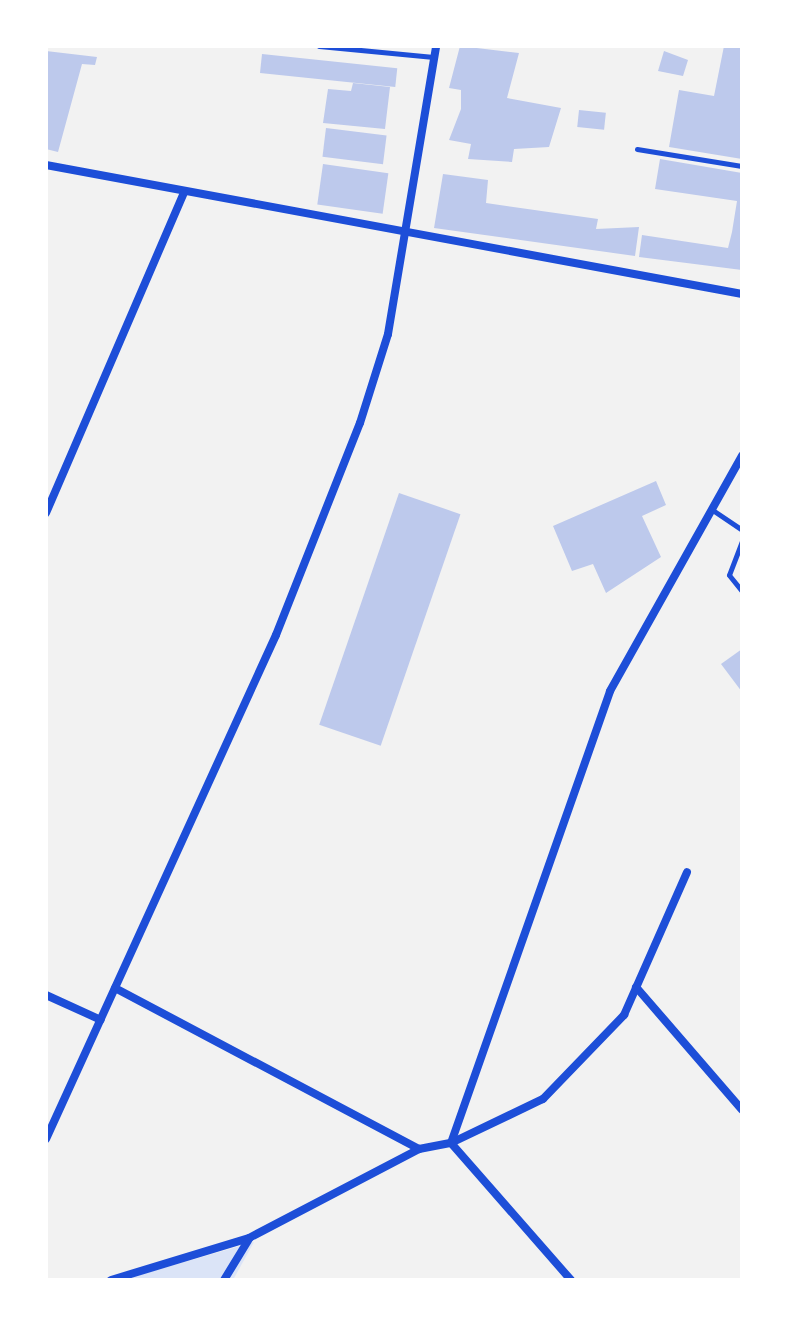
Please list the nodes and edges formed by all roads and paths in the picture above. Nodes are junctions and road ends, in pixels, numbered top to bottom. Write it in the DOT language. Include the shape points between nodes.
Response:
graph roads {
  1 [pos="319,46"];
  2 [pos="436,46"];
  3 [pos="433,57"];
  4 [pos="637,149"];
  5 [pos="46,165"];
  6 [pos="742,166"];
  7 [pos="184,193"];
  8 [pos="405,236"];
  9 [pos="742,294"];
  10 [pos="742,456"];
  11 [pos="711,509"];
  12 [pos="46,513"];
  13 [pos="742,530"];
  14 [pos="742,541"];
  15 [pos="742,591"];
  16 [pos="687,872"];
  17 [pos="636,987"];
  18 [pos="115,988"];
  19 [pos="46,995"];
  20 [pos="101,1020"];
  21 [pos="742,1110"];
  22 [pos="46,1139"];
  23 [pos="451,1143"];
  24 [pos="419,1149"];
  25 [pos="249,1238"];
  26 [pos="111,1280"];
  27 [pos="224,1280"];
  28 [pos="571,1280"];
  1 -- 3 [label="lane"];
  2 -- 3 [label="street"];
  3 -- 8 [label="street"];
  4 -- 6 [label="lane"];
  5 -- 7 [label="street"];
  7 -- 8 [label="street"];
  7 -- 12 [label="street"];
  8 -- 9 [label="street"];
  8 -- 18 [label="street" via="388,334 360,423 276,635"];
  10 -- 11 [label="street"];
  11 -- 13 [label="lane"];
  11 -- 23 [label="street" via="610,691"];
  14 -- 15 [label="lane" via="729,575"];
  16 -- 17 [label="street"];
  17 -- 21 [label="street"];
  17 -- 23 [label="street" via="602,1045 543,1099"];
  18 -- 20 [label="street"];
  18 -- 24 [label="street"];
  19 -- 20 [label="street"];
  20 -- 22 [label="street"];
  23 -- 24 [label="street"];
  23 -- 28 [label="street"];
  24 -- 25 [label="street"];
  25 -- 26 [label="street"];
  25 -- 27 [label="street"];
}
